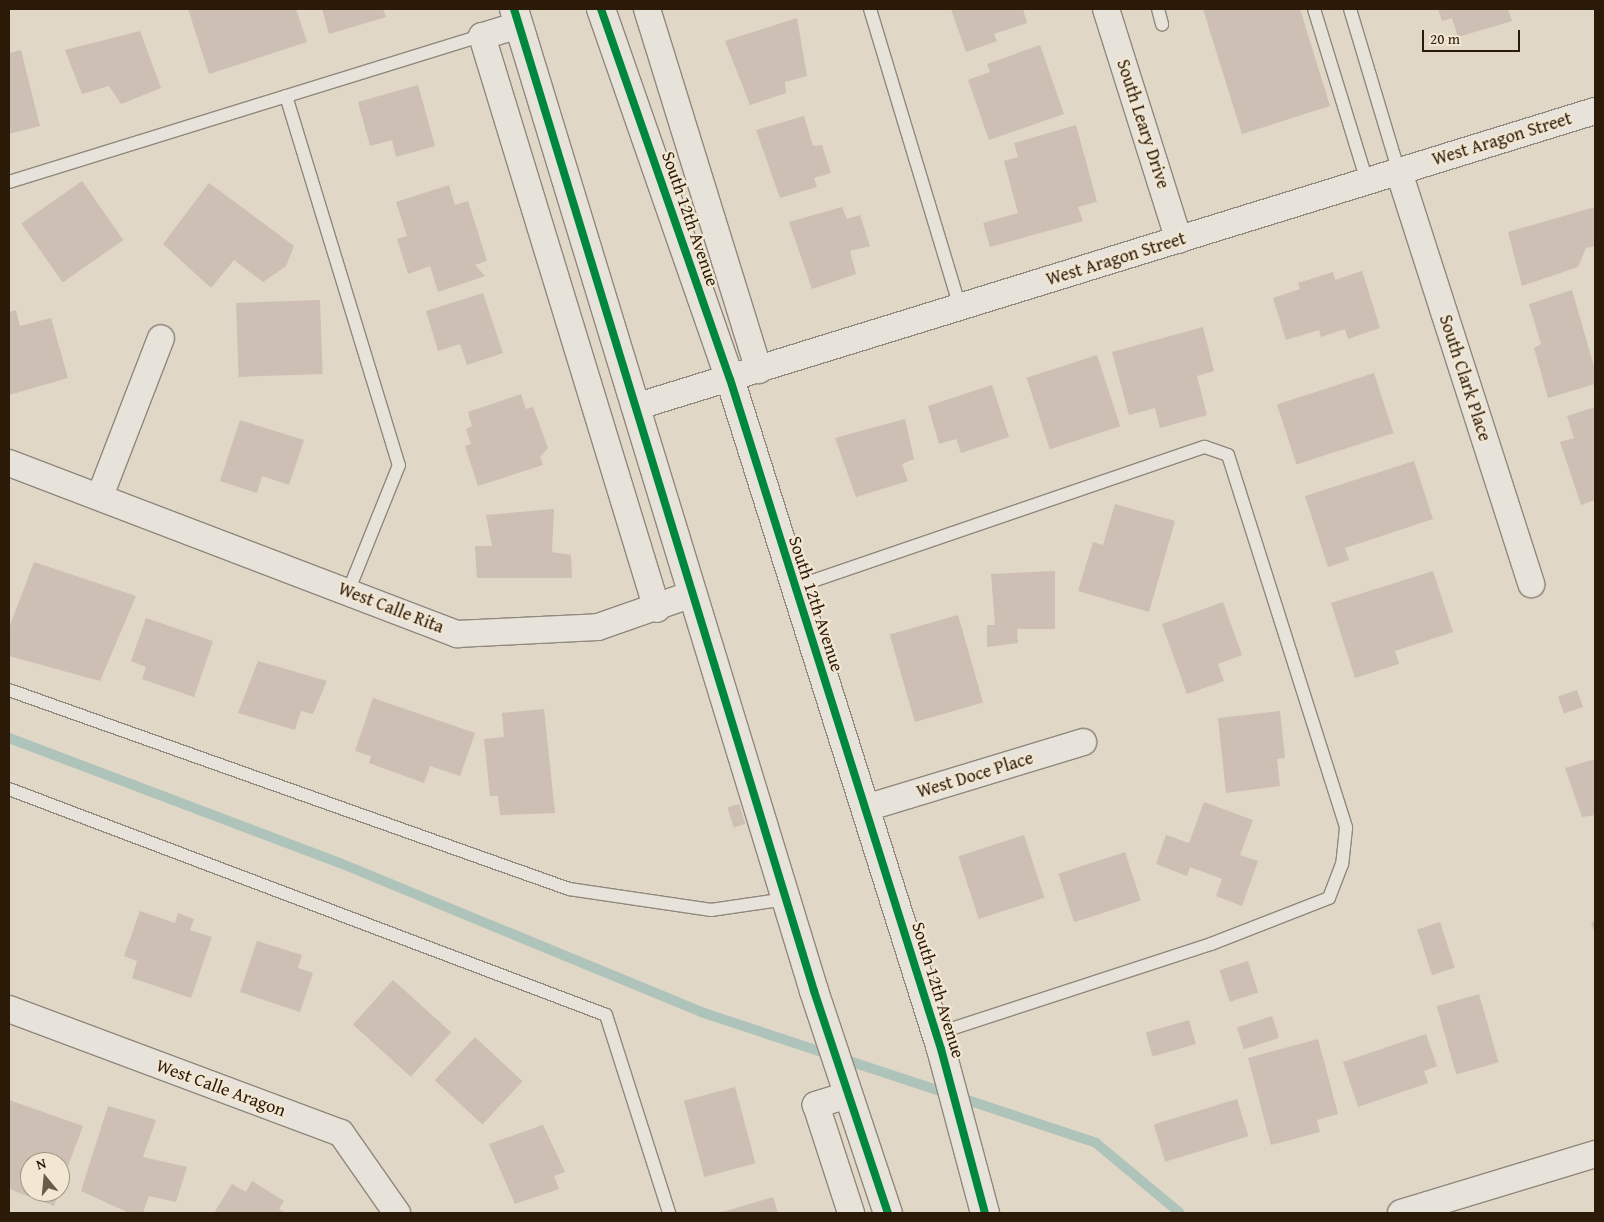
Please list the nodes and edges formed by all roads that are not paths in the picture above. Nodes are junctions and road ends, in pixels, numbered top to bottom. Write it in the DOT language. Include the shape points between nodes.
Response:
graph roads {
  1 [pos="601,9"];
  2 [pos="647,9"];
  3 [pos="870,9"];
  4 [pos="1106,9"];
  5 [pos="1158,9"];
  6 [pos="1314,9"];
  7 [pos="1350,9"];
  8 [pos="516,17"];
  9 [pos="1162,24"];
  10 [pos="482,36"];
  11 [pos="286,96"];
  12 [pos="1595,110"];
  13 [pos="1399,172"];
  14 [pos="1367,181"];
  15 [pos="9,182"];
  16 [pos="1179,240"];
  17 [pos="960,307"];
  18 [pos="161,338"];
  19 [pos="759,370"];
  20 [pos="730,379"];
  21 [pos="635,407"];
  22 [pos="9,464"];
  23 [pos="100,496"];
  24 [pos="1531,584"];
  25 [pos="794,587"];
  26 [pos="348,592"];
  27 [pos="692,594"];
  28 [pos="657,609"];
  29 [pos="9,690"];
  30 [pos="1083,742"];
  31 [pos="9,789"];
  32 [pos="866,808"];
  33 [pos="786,899"];
  34 [pos="9,1009"];
  35 [pos="938,1042"];
  36 [pos="847,1092"];
  37 [pos="1595,1154"];
  38 [pos="397,1213"];
  39 [pos="668,1213"];
  40 [pos="851,1213"];
  41 [pos="888,1213"];
  42 [pos="985,1213"];
  43 [pos="1401,1213"];
  1 -- 20 [label="street, South 12th Avenue"];
  2 -- 19 [label="street, South 12th Avenue"];
  3 -- 17 [label="lane"];
  4 -- 16 [label="street, South Leary Drive"];
  5 -- 9 [label="lane"];
  6 -- 14 [label="lane"];
  7 -- 13 [label="lane"];
  8 -- 10 [label="street"];
  8 -- 21 [label="street"];
  10 -- 11 [label="lane"];
  10 -- 28 [label="street"];
  11 -- 15 [label="lane"];
  11 -- 26 [label="lane" via="399,465"];
  12 -- 13 [label="street, West Aragon Street"];
  13 -- 14 [label="street, West Aragon Street"];
  13 -- 24 [label="street, South Clark Place"];
  14 -- 16 [label="street, West Aragon Street"];
  16 -- 17 [label="street, West Aragon Street"];
  17 -- 19 [label="street, West Aragon Street"];
  18 -- 23 [label="street"];
  19 -- 20 [label="street, West Aragon Street"];
  20 -- 21 [label="street, West Aragon Street"];
  20 -- 25 [label="street, South 12th Avenue"];
  21 -- 27 [label="street"];
  22 -- 23 [label="street, West Calle Rita"];
  23 -- 26 [label="street, West Calle Rita"];
  25 -- 32 [label="street, South 12th Avenue"];
  25 -- 35 [label="lane" via="1205,447 1228,455 1346,828 1342,864 1329,898"];
  26 -- 28 [label="street, West Calle Rita" via="457,634 598,628"];
  27 -- 28 [label="street, West Calle Rita"];
  27 -- 33 [label="street"];
  29 -- 33 [label="lane" via="569,889 711,910"];
  30 -- 32 [label="street, West Doce Place"];
  31 -- 39 [label="lane" via="606,1014"];
  32 -- 35 [label="street, South 12th Avenue"];
  33 -- 36 [label="street"];
  34 -- 38 [label="street, West Calle Aragon" via="341,1133"];
  35 -- 42 [label="street, South 12th Avenue"];
  36 -- 40 [label="street" via="816,1105"];
  36 -- 41 [label="street"];
  37 -- 43 [label="street"];
}
